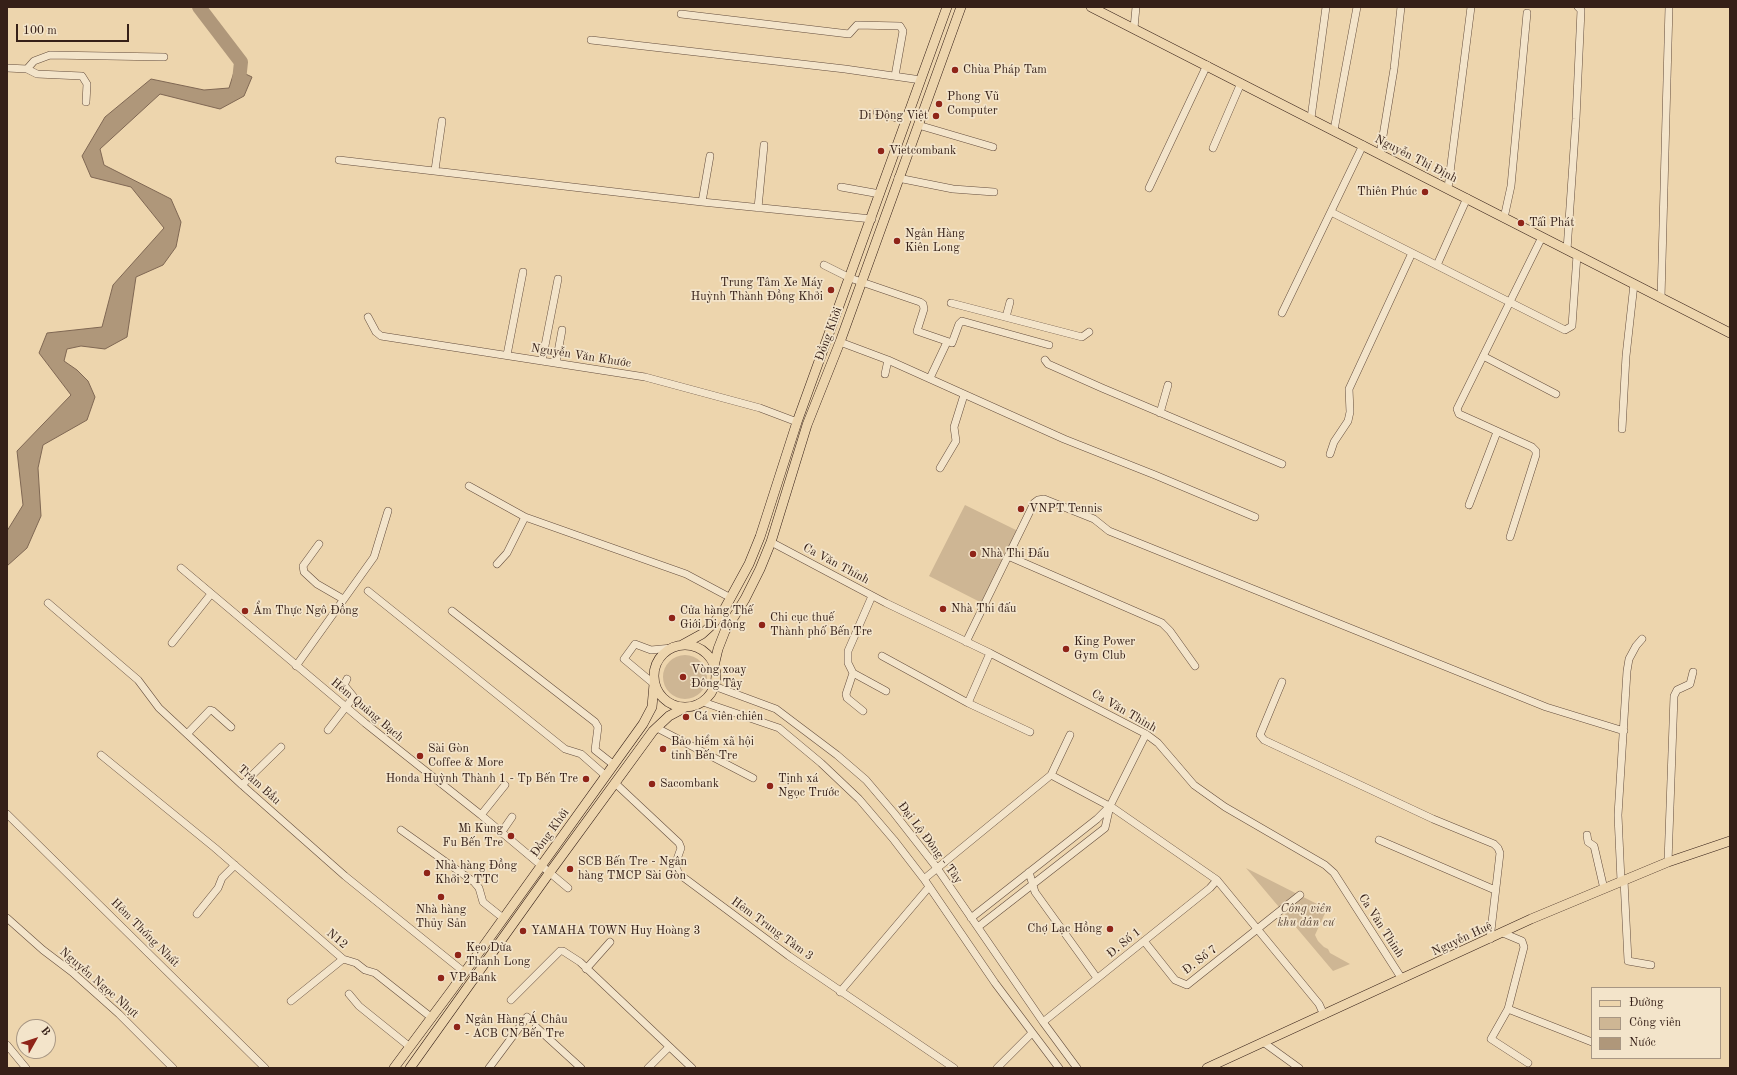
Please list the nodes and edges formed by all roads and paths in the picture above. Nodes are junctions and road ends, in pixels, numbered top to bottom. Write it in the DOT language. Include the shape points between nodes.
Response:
graph roads {
  1 [pos="947,7"];
  2 [pos="961,7"];
  3 [pos="1091,7"];
  4 [pos="1136,7"];
  5 [pos="1326,7"];
  6 [pos="1357,7"];
  7 [pos="1401,7"];
  8 [pos="1471,7"];
  9 [pos="1578,7"];
  10 [pos="1669,7"];
  11 [pos="1527,13"];
  12 [pos="681,14"];
  13 [pos="1134,28"];
  14 [pos="591,40"];
  15 [pos="164,57"];
  16 [pos="1207,65"];
  17 [pos="7,68"];
  18 [pos="27,69"];
  19 [pos="895,76"];
  20 [pos="921,80"];
  21 [pos="1241,83"];
  22 [pos="86,102"];
  23 [pos="877,112"];
  24 [pos="1311,118"];
  25 [pos="442,121"];
  26 [pos="906,121"];
  27 [pos="918,125"];
  28 [pos="1334,130"];
  29 [pos="764,145"];
  30 [pos="1363,145"];
  31 [pos="993,146"];
  32 [pos="1213,148"];
  33 [pos="1380,154"];
  34 [pos="710,156"];
  35 [pos="339,160"];
  36 [pos="435,170"];
  37 [pos="898,178"];
  38 [pos="841,187"];
  39 [pos="1149,188"];
  40 [pos="1448,188"];
  41 [pos="994,192"];
  42 [pos="880,194"];
  43 [pos="1467,198"];
  44 [pos="702,202"];
  45 [pos="758,208"];
  46 [pos="1331,212"];
  47 [pos="1504,218"];
  48 [pos="872,219"];
  49 [pos="1542,237"];
  50 [pos="1567,250"];
  51 [pos="1412,253"];
  52 [pos="1577,255"];
  53 [pos="824,265"];
  54 [pos="1437,265"];
  55 [pos="523,272"];
  56 [pos="558,278"];
  57 [pos="850,278"];
  58 [pos="861,282"];
  59 [pos="1634,284"];
  60 [pos="1661,298"];
  61 [pos="1010,302"];
  62 [pos="1510,303"];
  63 [pos="951,304"];
  64 [pos="1282,313"];
  65 [pos="368,317"];
  66 [pos="1006,317"];
  67 [pos="562,330"];
  68 [pos="1089,332"];
  69 [pos="1730,333"];
  70 [pos="840,342"];
  71 [pos="947,342"];
  72 [pos="1049,345"];
  73 [pos="507,355"];
  74 [pos="1484,356"];
  75 [pos="888,360"];
  76 [pos="1045,360"];
  77 [pos="542,361"];
  78 [pos="556,363"];
  79 [pos="885,374"];
  80 [pos="930,378"];
  81 [pos="1168,385"];
  82 [pos="1556,394"];
  83 [pos="964,395"];
  84 [pos="1160,413"];
  85 [pos="797,422"];
  86 [pos="1622,429"];
  87 [pos="1497,432"];
  88 [pos="1330,454"];
  89 [pos="1282,464"];
  90 [pos="940,468"];
  91 [pos="469,486"];
  92 [pos="1469,505"];
  93 [pos="388,512"];
  94 [pos="525,517"];
  95 [pos="1255,517"];
  96 [pos="1510,537"];
  97 [pos="771,542"];
  98 [pos="319,544"];
  99 [pos="1008,556"];
  100 [pos="497,564"];
  101 [pos="181,568"];
  102 [pos="368,591"];
  103 [pos="211,594"];
  104 [pos="872,596"];
  105 [pos="731,598"];
  106 [pos="343,599"];
  107 [pos="48,604"];
  108 [pos="452,611"];
  109 [pos="1642,639"];
  110 [pos="966,642"];
  111 [pos="172,643"];
  112 [pos="682,646"];
  113 [pos="672,648"];
  114 [pos="990,652"];
  115 [pos="882,656"];
  116 [pos="296,666"];
  117 [pos="714,666"];
  118 [pos="1195,666"];
  119 [pos="853,672"];
  120 [pos="1693,672"];
  121 [pos="346,679"];
  122 [pos="1282,682"];
  123 [pos="654,684"];
  124 [pos="714,686"];
  125 [pos="886,691"];
  126 [pos="703,702"];
  127 [pos="968,703"];
  128 [pos="347,708"];
  129 [pos="684,708"];
  130 [pos="863,711"];
  131 [pos="231,727"];
  132 [pos="657,728"];
  133 [pos="328,730"];
  134 [pos="1624,730"];
  135 [pos="1030,732"];
  136 [pos="188,733"];
  137 [pos="1146,734"];
  138 [pos="1070,735"];
  139 [pos="281,747"];
  140 [pos="101,756"];
  141 [pos="614,764"];
  142 [pos="1050,774"];
  143 [pos="606,776"];
  144 [pos="753,778"];
  145 [pos="615,783"];
  146 [pos="242,785"];
  147 [pos="505,785"];
  148 [pos="1110,806"];
  149 [pos="7,814"];
  150 [pos="481,815"];
  151 [pos="512,817"];
  152 [pos="401,830"];
  153 [pos="501,833"];
  154 [pos="1587,835"];
  155 [pos="1380,840"];
  156 [pos="1730,841"];
  157 [pos="1668,862"];
  158 [pos="235,865"];
  159 [pos="541,865"];
  160 [pos="937,868"];
  161 [pos="550,872"];
  162 [pos="1029,872"];
  163 [pos="924,879"];
  164 [pos="1217,880"];
  165 [pos="1622,881"];
  166 [pos="1032,885"];
  167 [pos="929,887"];
  168 [pos="568,888"];
  169 [pos="1604,889"];
  170 [pos="1495,890"];
  171 [pos="1300,895"];
  172 [pos="197,914"];
  173 [pos="7,918"];
  174 [pos="503,918"];
  175 [pos="971,918"];
  176 [pos="978,927"];
  177 [pos="1258,929"];
  178 [pos="1503,933"];
  179 [pos="1490,939"];
  180 [pos="1144,941"];
  181 [pos="610,942"];
  182 [pos="343,959"];
  183 [pos="1651,965"];
  184 [pos="586,969"];
  185 [pos="464,972"];
  186 [pos="1097,978"];
  187 [pos="1402,979"];
  188 [pos="840,992"];
  189 [pos="349,994"];
  190 [pos="511,1000"];
  191 [pos="291,1002"];
  192 [pos="1508,1009"];
  193 [pos="1324,1015"];
  194 [pos="527,1017"];
  195 [pos="432,1018"];
  196 [pos="1043,1022"];
  197 [pos="442,1025"];
  198 [pos="536,1027"];
  199 [pos="1032,1033"];
  200 [pos="1263,1042"];
  201 [pos="1591,1042"];
  202 [pos="7,1045"];
  203 [pos="669,1046"];
  204 [pos="410,1048"];
  205 [pos="1528,1063"];
  206 [pos="26,1068"];
  207 [pos="173,1068"];
  208 [pos="265,1068"];
  209 [pos="394,1068"];
  210 [pos="410,1068"];
  211 [pos="488,1068"];
  212 [pos="581,1068"];
  213 [pos="648,1068"];
  214 [pos="692,1068"];
  215 [pos="954,1068"];
  216 [pos="997,1068"];
  217 [pos="1059,1068"];
  218 [pos="1077,1068"];
  219 [pos="1207,1068"];
  220 [pos="1299,1068"];
  1 -- 20 [label="main road, Đồng Khởi"];
  2 -- 27 [label="main road, Đồng Khởi"];
  3 -- 13 [label="main road, Nguyễn Thị Định"];
  4 -- 13 [label="street"];
  5 -- 24 [label="street"];
  6 -- 28 [label="street"];
  7 -- 33 [label="street"];
  8 -- 40 [label="street"];
  9 -- 50 [label="street" via="1581,10"];
  10 -- 60 [label="street"];
  11 -- 47 [label="street" via="1511,186"];
  12 -- 19 [label="street" via="849,34 857,25 900,26 903,31"];
  13 -- 16 [label="main road, Nguyễn Thị Định"];
  14 -- 19 [label="street"];
  15 -- 18 [label="street" via="50,55 34,61"];
  16 -- 21 [label="main road, Nguyễn Thị Định"];
  16 -- 39 [label="street"];
  17 -- 18 [label="street"];
  18 -- 22 [label="street" via="37,74 82,76 87,84"];
  19 -- 20 [label="street"];
  20 -- 26 [label="main road, Đồng Khởi"];
  21 -- 24 [label="main road, Nguyễn Thị Định"];
  21 -- 32 [label="street"];
  23 -- 26 [label="street"];
  24 -- 28 [label="main road, Nguyễn Thị Định"];
  25 -- 36 [label="street"];
  26 -- 42 [label="main road, Đồng Khởi"];
  27 -- 31 [label="street"];
  27 -- 37 [label="main road, Đồng Khởi"];
  28 -- 30 [label="main road, Nguyễn Thị Định"];
  29 -- 45 [label="street"];
  30 -- 33 [label="main road, Nguyễn Thị Định"];
  30 -- 46 [label="street"];
  33 -- 40 [label="main road, Nguyễn Thị Định"];
  34 -- 44 [label="street"];
  35 -- 36 [label="street"];
  36 -- 44 [label="street"];
  37 -- 41 [label="street"];
  37 -- 58 [label="main road, Đồng Khởi"];
  38 -- 42 [label="street"];
  40 -- 43 [label="main road, Nguyễn Thị Định"];
  42 -- 48 [label="main road, Đồng Khởi"];
  43 -- 47 [label="main road, Nguyễn Thị Định"];
  43 -- 54 [label="street"];
  44 -- 45 [label="street"];
  45 -- 48 [label="street"];
  46 -- 51 [label="street"];
  46 -- 64 [label="street"];
  47 -- 49 [label="main road, Nguyễn Thị Định"];
  48 -- 57 [label="main road, Đồng Khởi"];
  49 -- 50 [label="main road, Nguyễn Thị Định"];
  49 -- 62 [label="street"];
  50 -- 52 [label="main road, Nguyễn Thị Định"];
  51 -- 54 [label="street"];
  51 -- 88 [label="street" via="1349,389 1348,421 1334,442"];
  52 -- 59 [label="main road, Nguyễn Thị Định"];
  52 -- 62 [label="street" via="1572,326 1569,329 1565,330"];
  53 -- 57 [label="street"];
  54 -- 62 [label="street"];
  55 -- 73 [label="street"];
  56 -- 77 [label="street"];
  57 -- 58 [label="street"];
  57 -- 85 [label="main road, Đồng Khởi"];
  58 -- 70 [label="main road, Đồng Khởi"];
  58 -- 71 [label="street" via="923,304 924,309 917,331"];
  59 -- 60 [label="main road, Nguyễn Thị Định"];
  59 -- 86 [label="street" via="1626,356"];
  60 -- 69 [label="main road, Nguyễn Thị Định"];
  61 -- 66 [label="street"];
  62 -- 74 [label="street"];
  63 -- 66 [label="street"];
  65 -- 73 [label="street, Nguyễn Văn Khước" via="381,336"];
  66 -- 68 [label="street" via="1082,337"];
  67 -- 78 [label="street"];
  70 -- 75 [label="street"];
  70 -- 97 [label="main road, Đồng Khởi" via="807,425"];
  71 -- 72 [label="street" via="952,343 962,321"];
  71 -- 80 [label="street"];
  73 -- 77 [label="street, Nguyễn Văn Khước"];
  74 -- 82 [label="street"];
  74 -- 87 [label="street" via="1457,412"];
  75 -- 79 [label="street"];
  75 -- 80 [label="street"];
  76 -- 84 [label="street" via="1048,364"];
  77 -- 78 [label="street, Nguyễn Văn Khước"];
  78 -- 85 [label="street, Nguyễn Văn Khước" via="645,377 760,408"];
  80 -- 83 [label="street"];
  81 -- 84 [label="street"];
  83 -- 90 [label="street" via="954,427 956,441"];
  83 -- 95 [label="street"];
  84 -- 89 [label="street"];
  85 -- 105 [label="main road, Đồng Khởi" via="760,537"];
  87 -- 92 [label="street"];
  87 -- 96 [label="street" via="1532,447 1536,455"];
  91 -- 94 [label="street"];
  93 -- 106 [label="street" via="374,556"];
  94 -- 100 [label="street" via="506,553"];
  94 -- 105 [label="street" via="686,574"];
  97 -- 104 [label="street, Ca Văn Thỉnh"];
  97 -- 117 [label="main road, Đồng Khởi" via="748,593 725,631"];
  98 -- 106 [label="street" via="303,566 304,572 317,584"];
  99 -- 110 [label="street"];
  99 -- 118 [label="street" via="1162,624"];
  99 -- 134 [label="street" via="1034,503 1044,499 1094,519 1111,532 1546,707"];
  101 -- 103 [label="street, Hẻm Quảng Bạch"];
  102 -- 143 [label="street" via="565,749 581,754"];
  103 -- 111 [label="street"];
  103 -- 116 [label="street, Hẻm Quảng Bạch"];
  104 -- 110 [label="street, Ca Văn Thỉnh"];
  104 -- 119 [label="street" via="848,651 848,663"];
  105 -- 112 [label="main road, Đồng Khởi" via="713,624"];
  106 -- 116 [label="street"];
  107 -- 136 [label="street, Trâm Bầu" via="138,680 159,708"];
  108 -- 141 [label="street" via="595,722 598,727 595,750"];
  109 -- 134 [label="street" via="1629,659"];
  110 -- 114 [label="street, Ca Văn Thỉnh"];
  112 -- 113 [label="main road"];
  112 -- 117 [label="main road" via="692,646 702,651"];
  113 -- 123 [label="main road" via="663,654 657,663"];
  113 -- 123 [label="street" via="651,650 636,644 624,659"];
  114 -- 127 [label="street"];
  114 -- 137 [label="street, Ca Văn Thỉnh"];
  115 -- 127 [label="street"];
  116 -- 128 [label="street, Hẻm Quảng Bạch"];
  117 -- 124 [label="main road"];
  119 -- 125 [label="street"];
  119 -- 130 [label="street" via="847,698"];
  120 -- 157 [label="street" via="1690,684 1677,690 1674,696"];
  121 -- 128 [label="street" via="344,685 352,696"];
  122 -- 170 [label="street" via="1261,738 1494,844 1500,853"];
  123 -- 129 [label="main road" via="666,701"];
  123 -- 141 [label="main road, Đồng Khởi" via="652,707"];
  124 -- 126 [label="main road"];
  124 -- 160 [label="street, Đại Lộ Đông - Tây" via="776,709 837,755 894,813"];
  126 -- 129 [label="main road"];
  126 -- 163 [label="street" via="779,728 859,799"];
  127 -- 135 [label="street"];
  128 -- 133 [label="street"];
  128 -- 150 [label="street, Hẻm Quảng Bạch"];
  129 -- 132 [label="main road, Đồng Khởi" via="669,716"];
  131 -- 136 [label="street" via="210,710"];
  132 -- 144 [label="street"];
  132 -- 145 [label="main road, Đồng Khởi"];
  134 -- 165 [label="street" via="1618,815"];
  136 -- 146 [label="street, Trâm Bầu"];
  137 -- 148 [label="street"];
  137 -- 187 [label="street, Ca Văn Thỉnh" via="1158,743 1194,785 1225,807 1314,858 1334,874"];
  138 -- 142 [label="street"];
  139 -- 146 [label="street"];
  140 -- 158 [label="street, N12"];
  141 -- 143 [label="main road, Đồng Khởi"];
  142 -- 148 [label="street"];
  142 -- 160 [label="street"];
  143 -- 159 [label="main road, Đồng Khởi"];
  145 -- 161 [label="main road, Đồng Khởi"];
  145 -- 188 [label="street, Hẻm Trung Tâm 3" via="679,843 681,848 675,865 679,874"];
  146 -- 185 [label="street, Trâm Bầu" via="345,876"];
  147 -- 150 [label="street"];
  148 -- 162 [label="street"];
  148 -- 164 [label="street"];
  148 -- 166 [label="street" via="1105,828"];
  149 -- 208 [label="street, Hẻm Thống Nhất"];
  150 -- 153 [label="street, Hẻm Quảng Bạch"];
  151 -- 153 [label="street"];
  152 -- 174 [label="street" via="474,882 479,888 483,902"];
  153 -- 159 [label="street, Hẻm Quảng Bạch"];
  154 -- 169 [label="street" via="1588,842 1596,850"];
  155 -- 170 [label="street"];
  156 -- 157 [label="main road, Nguyễn Huệ"];
  157 -- 165 [label="main road, Nguyễn Huệ"];
  158 -- 172 [label="street" via="222,878 218,888"];
  158 -- 182 [label="street, N12"];
  159 -- 161 [label="street, Hẻm Quảng Bạch"];
  159 -- 174 [label="main road, Đồng Khởi"];
  160 -- 163 [label="street"];
  160 -- 175 [label="street, Đại Lộ Đông - Tây"];
  161 -- 168 [label="street, Hẻm Quảng Bạch"];
  161 -- 197 [label="main road, Đồng Khởi"];
  162 -- 166 [label="street"];
  162 -- 175 [label="street"];
  163 -- 167 [label="street"];
  164 -- 177 [label="street"];
  164 -- 180 [label="street, Đ. Số 1"];
  165 -- 169 [label="main road, Nguyễn Huệ"];
  165 -- 183 [label="street" via="1628,961"];
  166 -- 176 [label="street"];
  166 -- 186 [label="street"];
  167 -- 188 [label="street"];
  167 -- 199 [label="street"];
  169 -- 178 [label="main road, Nguyễn Huệ"];
  170 -- 179 [label="street"];
  171 -- 177 [label="street"];
  173 -- 207 [label="street, Nguyễn Ngọc Nhựt" via="119,1014"];
  174 -- 185 [label="main road, Đồng Khởi"];
  175 -- 176 [label="street, Đại Lộ Đông - Tây"];
  176 -- 196 [label="street, Đại Lộ Đông - Tây"];
  177 -- 180 [label="street, Đ. Số 7" via="1187,985 1175,980"];
  177 -- 193 [label="street" via="1319,1004"];
  178 -- 179 [label="main road, Nguyễn Huệ"];
  178 -- 192 [label="street" via="1522,941 1524,947"];
  179 -- 187 [label="main road, Nguyễn Huệ"];
  180 -- 186 [label="street, Đ. Số 1"];
  181 -- 184 [label="street"];
  182 -- 191 [label="street"];
  182 -- 195 [label="street, N12" via="375,973"];
  184 -- 190 [label="street" via="568,953 560,951"];
  184 -- 203 [label="street"];
  185 -- 195 [label="main road, Đồng Khởi"];
  186 -- 196 [label="street, Đ. Số 1"];
  187 -- 193 [label="main road, Nguyễn Huệ"];
  188 -- 215 [label="street, Hẻm Trung Tâm 3"];
  189 -- 204 [label="street" via="359,1006"];
  192 -- 201 [label="street"];
  192 -- 205 [label="street" via="1491,1039"];
  193 -- 200 [label="main road, Nguyễn Huệ"];
  194 -- 211 [label="street"];
  195 -- 197 [label="main road"];
  195 -- 204 [label="main road, Đồng Khởi"];
  196 -- 218 [label="street, Đại Lộ Đông - Tây"];
  197 -- 210 [label="main road, Đồng Khởi"];
  198 -- 212 [label="street"];
  199 -- 216 [label="street"];
  199 -- 217 [label="street"];
  200 -- 219 [label="main road, Nguyễn Huệ"];
  200 -- 220 [label="street"];
  202 -- 206 [label="street"];
  203 -- 213 [label="street"];
  203 -- 214 [label="street"];
  204 -- 209 [label="main road, Đồng Khởi"];
}
